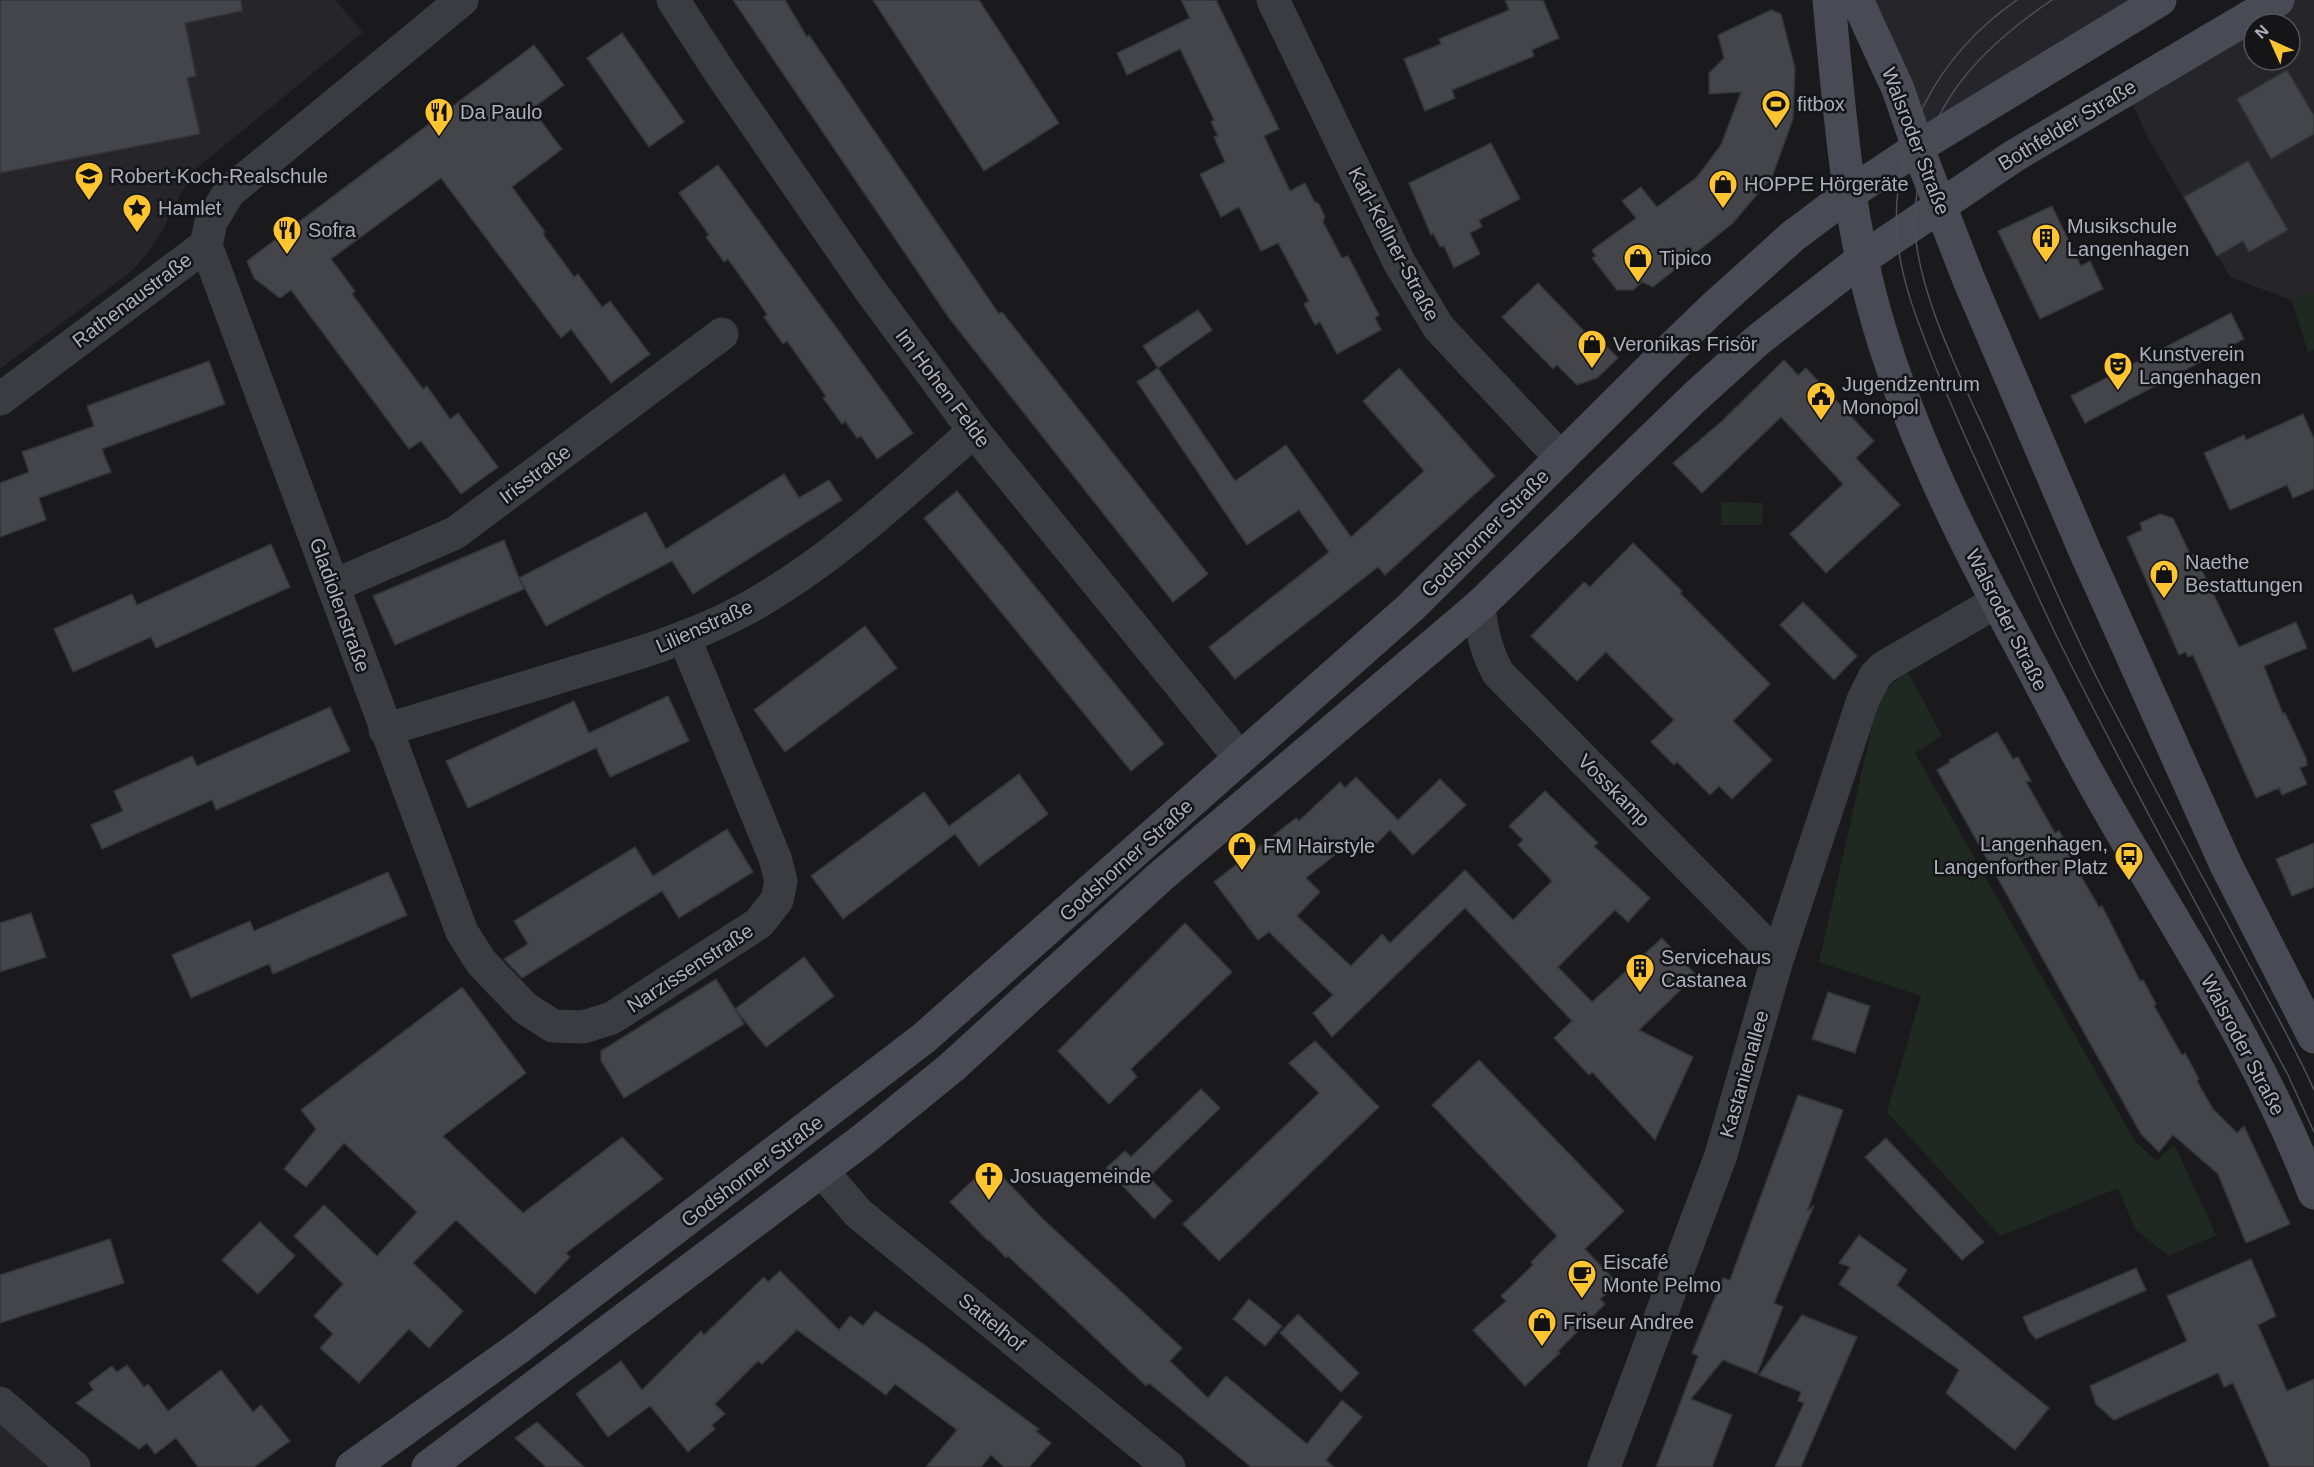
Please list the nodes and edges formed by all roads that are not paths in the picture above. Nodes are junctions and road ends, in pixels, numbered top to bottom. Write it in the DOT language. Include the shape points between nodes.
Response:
graph roads {
  1 [pos="462,0"];
  2 [pos="673,0"];
  3 [pos="1273,0"];
  4 [pos="1829,0"];
  5 [pos="1857,0"];
  6 [pos="2160,0"];
  7 [pos="2278,0"];
  8 [pos="1917,148"];
  9 [pos="1849,194"];
  10 [pos="1940,206"];
  11 [pos="206,245"];
  12 [pos="1862,259"];
  13 [pos="722,334"];
  14 [pos="0,399"];
  15 [pos="974,431"];
  16 [pos="1561,458"];
  17 [pos="333,586"];
  18 [pos="1996,602"];
  19 [pos="1479,606"];
  20 [pos="684,637"];
  21 [pos="385,730"];
  22 [pos="1239,758"];
  23 [pos="1778,957"];
  24 [pos="481,962"];
  25 [pos="2314,1037"];
  26 [pos="822,1171"];
  27 [pos="2314,1193"];
  28 [pos="0,1403"];
  29 [pos="74,1467"];
  30 [pos="352,1467"];
  31 [pos="428,1467"];
  32 [pos="1169,1467"];
  33 [pos="1604,1467"];
  1 -- 11 [label="street, Rathenaustraße" via="229,192 211,222"];
  2 -- 15 [label="street, Im Hohen Felde" via="861,276"];
  3 -- 16 [label="street, Karl-Kellner-Straße" via="1399,262 1438,328"];
  4 -- 9 [label="main road, Walsroder Straße"];
  5 -- 8 [label="main road, Walsroder Straße" via="1898,89"];
  6 -- 8 [label="main road"];
  7 -- 10 [label="main road, Bothfelder Straße" via="2014,156"];
  8 -- 9 [label="main road"];
  8 -- 10 [label="main road, Walsroder Straße"];
  9 -- 12 [label="main road, Walsroder Straße"];
  9 -- 16 [label="main road, Godshorner Straße" via="1794,236 1713,308"];
  10 -- 12 [label="main road, Bothfelder Straße"];
  10 -- 25 [label="main road, Walsroder Straße" via="2084,549 2172,746 2226,865"];
  11 -- 14 [label="street, Rathenaustraße"];
  11 -- 17 [label="street, Gladiolenstraße"];
  12 -- 18 [label="main road, Walsroder Straße" via="1900,388 1940,485"];
  12 -- 19 [label="main road, Godshorner Straße" via="1758,340 1695,397"];
  13 -- 17 [label="street, Irisstraße" via="455,534"];
  15 -- 20 [label="street, Lilienstraße" via="812,568 744,610"];
  15 -- 22 [label="street, Im Hohen Felde"];
  16 -- 22 [label="main road, Godshorner Straße" via="1412,607"];
  17 -- 21 [label="street, Gladiolenstraße"];
  18 -- 23 [label="street, Kastanienallee" via="1898,658 1875,676 1853,725"];
  18 -- 27 [label="main road, Walsroder Straße" via="2107,807 2214,988 2259,1072"];
  19 -- 23 [label="street, Vosskamp" via="1488,655 1498,673"];
  19 -- 26 [label="main road, Godshorner Straße" via="1161,877 952,1067"];
  20 -- 21 [label="street, Lilienstraße"];
  20 -- 24 [label="street, Narzissenstraße" via="775,858 781,881 777,900 759,923 665,985 612,1018 583,1027 553,1026 525,1008"];
  21 -- 24 [label="street, Gladiolenstraße" via="462,932"];
  22 -- 30 [label="main road, Godshorner Straße" via="924,1038 529,1340"];
  23 -- 33 [label="street, Kastanienallee" via="1720,1158"];
  26 -- 31 [label="main road, Godshorner Straße"];
  26 -- 32 [label="street, Sattelhof" via="858,1213"];
  28 -- 29 [label="street"];
}
